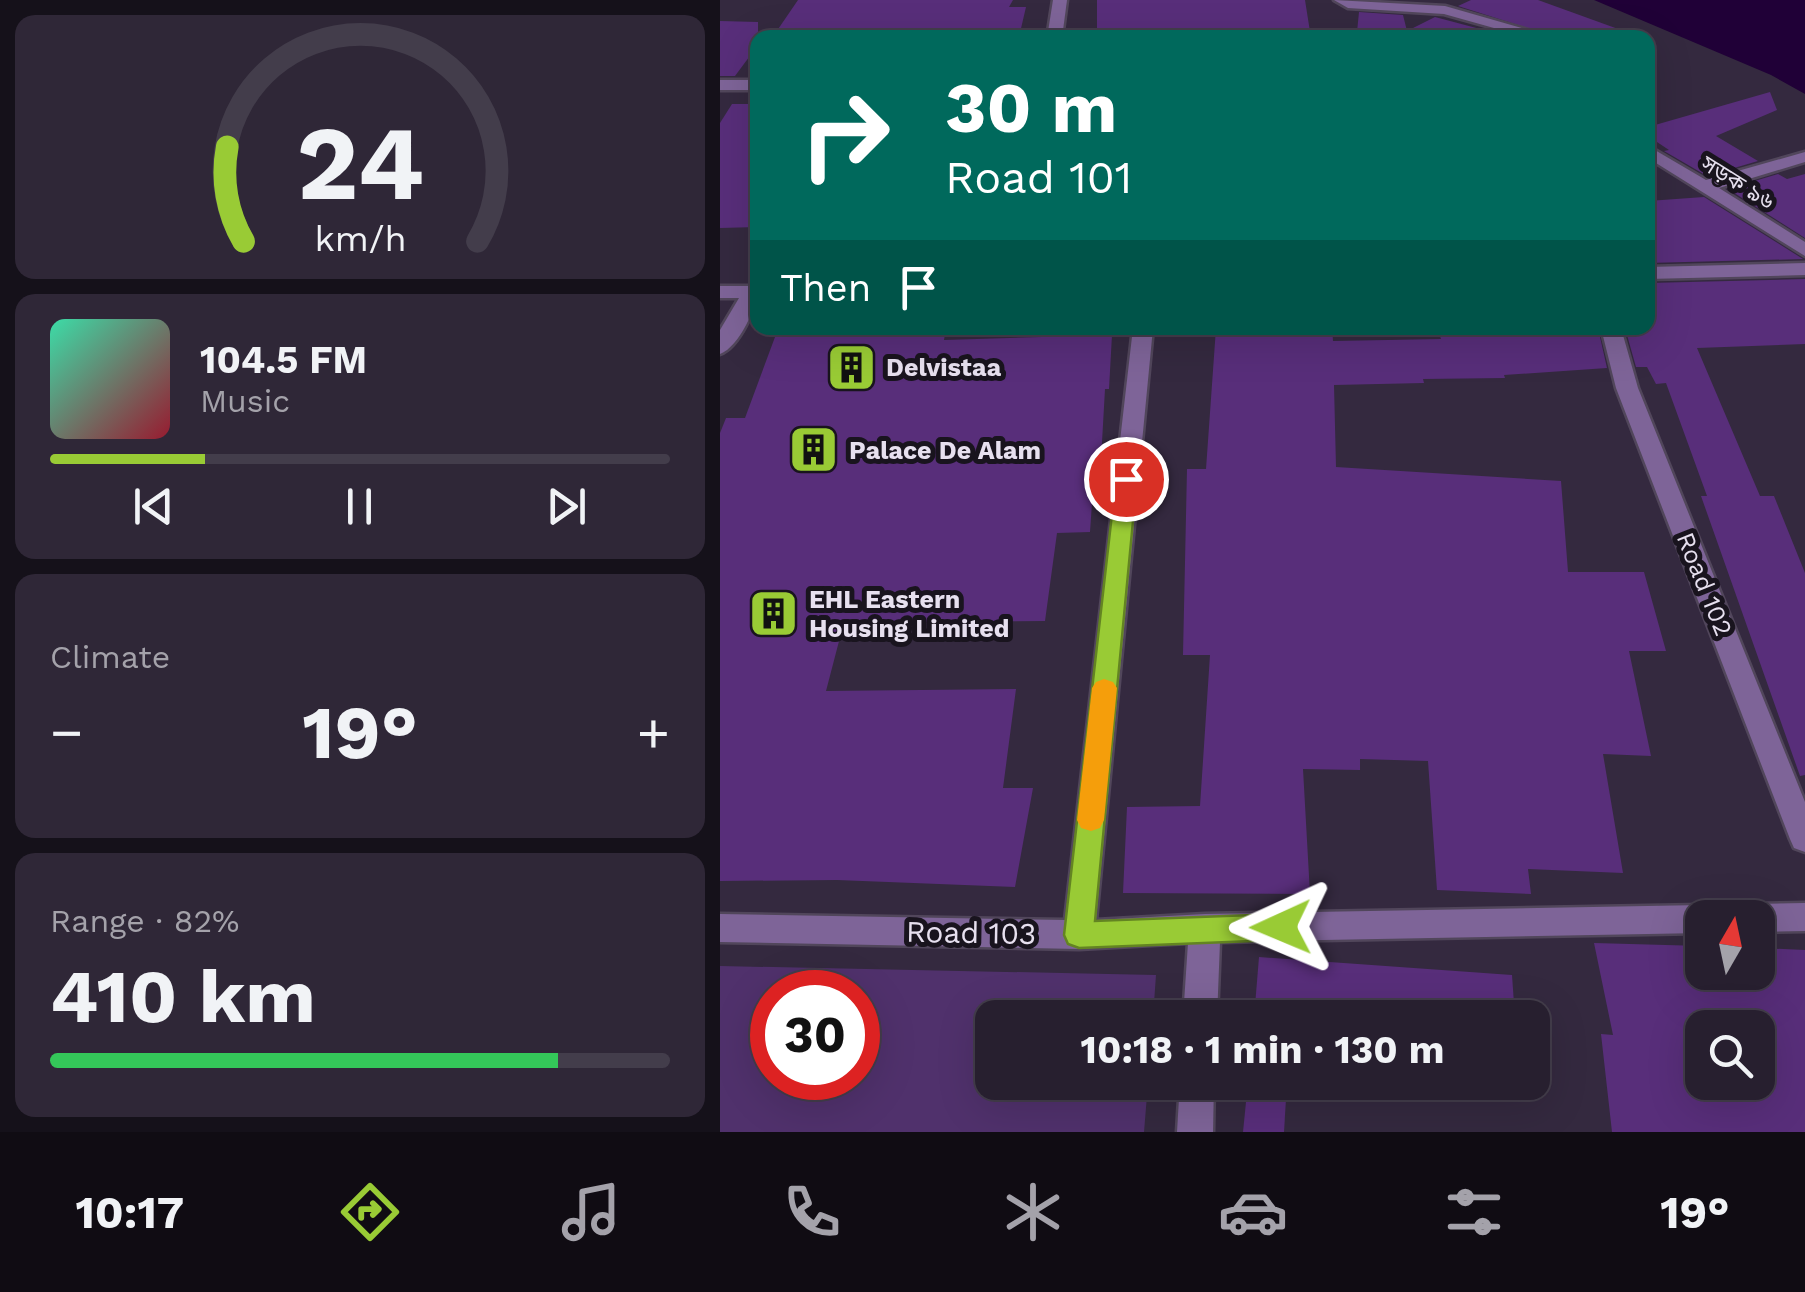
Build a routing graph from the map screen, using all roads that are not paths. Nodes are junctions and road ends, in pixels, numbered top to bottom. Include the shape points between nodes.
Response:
1 (1060, 0) edge
2 (1341, 0) edge
3 (1055, 30) edge
4 (1520, 30) edge
5 (750, 84) edge
6 (720, 85) edge
7 (1655, 156) edge
8 (1805, 157) edge
9 (1702, 187) junction
10 (1805, 250) edge
11 (1805, 269) edge
12 (1655, 272) edge
13 (720, 292) edge
14 (750, 292) edge
15 (750, 300) edge
16 (1141, 335) edge
17 (1613, 335) edge
18 (720, 348) edge
19 (1805, 839) edge
20 (1805, 917) edge
21 (1775, 918) edge
22 (1685, 919) edge
23 (720, 928) edge
24 (1205, 928) junction
25 (1079, 935) junction
26 (1201, 1000) edge
27 (1196, 1100) edge
28 (1195, 1132) edge

1 - 3 street
2 - 4 street via 1445,10
5 - 6 street
7 - 9 street, সড়ক ৯৬
8 - 9 street
9 - 10 street, সড়ক ৯৬
11 - 12 street
13 - 14 street
15 - 18 street
16 - 25 street
17 - 19 street, Road 102 via 1627,388
20 - 21 street
22 - 24 street, Road 103
23 - 25 street, Road 103
24 - 25 street, Road 103
24 - 26 street
27 - 28 street

